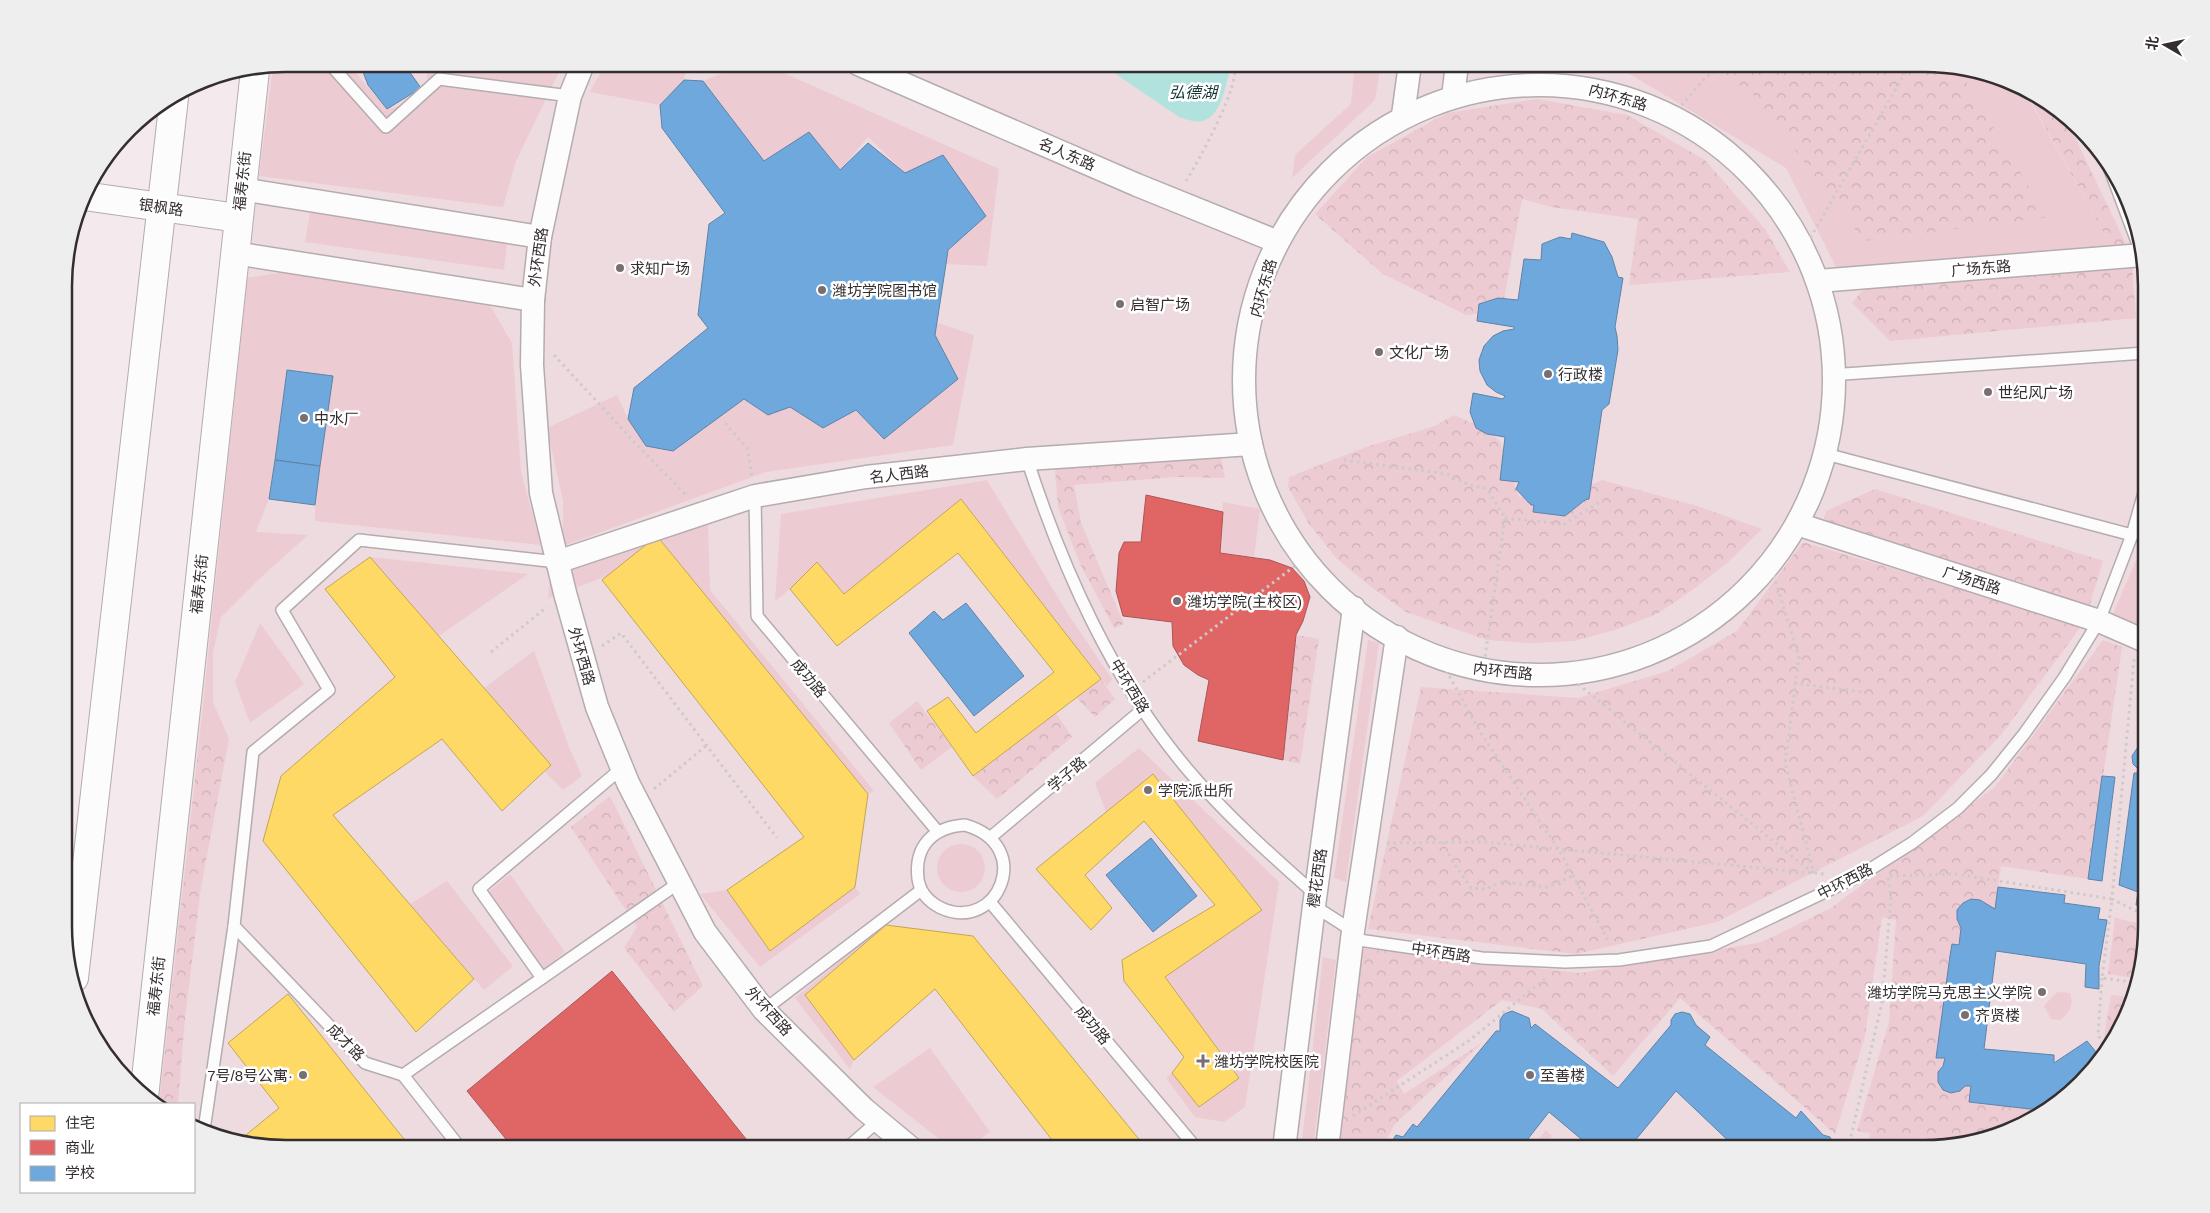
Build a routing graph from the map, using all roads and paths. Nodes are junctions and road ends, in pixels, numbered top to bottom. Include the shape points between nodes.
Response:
1 (337, 72) edge
2 (580, 72) edge
3 (877, 72) edge
4 (1235, 72) edge
5 (1409, 72) edge
6 (1456, 72) edge
7 (1705, 72) edge
8 (1716, 72) edge
9 (1905, 72) edge
10 (254, 75) edge
11 (1707, 76) junction
12 (570, 96) junction
13 (1453, 97) junction
14 (173, 104) edge
15 (1403, 115) junction
16 (1673, 115) junction
17 (241, 189) junction
18 (92, 197) edge
19 (1175, 199) junction
20 (162, 206) junction
21 (238, 218) junction
22 (540, 237) junction
23 (1278, 242) junction
24 (1804, 249) junction
25 (234, 253) junction
26 (2136, 262) edge
27 (1818, 281) junction
28 (533, 300) junction
29 (1250, 332) joint
30 (532, 333) junction
31 (2138, 353) edge
32 (1830, 375) junction
33 (725, 422) dead end
34 (1824, 443) junction
35 (1251, 444) junction
36 (1027, 459) junction
37 (1344, 460) dead end
38 (756, 496) junction
39 (1605, 499) dead end
40 (710, 512) junction
41 (2138, 514) edge
42 (1505, 518) junction
43 (1797, 524) junction
44 (2132, 535) junction
45 (1304, 559) junction
46 (557, 562) junction
47 (1770, 563) junction
48 (565, 592) junction
49 (1354, 608) junction
50 (2099, 622) junction
51 (1397, 637) junction
52 (2138, 645) edge
53 (491, 652) dead end
54 (2138, 653) edge
55 (583, 659) junction
56 (1440, 659) junction
57 (1483, 671) junction
58 (1568, 676) junction
59 (1794, 683) junction
60 (1131, 692) junction
61 (1862, 692) dead end
62 (1142, 710) junction
63 (707, 745) junction
64 (622, 768) junction
65 (638, 802) junction
66 (938, 832) junction
67 (991, 837) junction
68 (778, 838) dead end
69 (1443, 842) junction
70 (1366, 844) junction
71 (1559, 850) junction
72 (1814, 873) junction
73 (1861, 875) junction
74 (1573, 876) junction
75 (1888, 876) junction
76 (680, 882) junction
77 (920, 891) junction
78 (2112, 899) junction
79 (1314, 900) junction
80 (990, 902) junction
81 (2138, 912) edge
82 (234, 926) junction
83 (1352, 935) junction
84 (1618, 960) junction
85 (1565, 962) junction
86 (76, 963) edge
87 (542, 978) junction
88 (2102, 978) junction
89 (2130, 982) edge
90 (764, 1010) junction
91 (2103, 1044) edge
92 (403, 1075) junction
93 (145, 1087) edge
94 (878, 1120) junction
95 (205, 1124) edge
96 (454, 1140) edge
97 (856, 1140) edge
98 (901, 1140) edge
99 (1188, 1140) edge
100 (1285, 1140) edge
101 (1329, 1140) edge
102 (1850, 1140) edge

1 - 12 lane via 386,127 439,79
2 - 12 street, 外环西路
3 - 19 street, 名人东路
4 - 19 path via 1230,95 1201,156
5 - 15 street
6 - 13 street
7 - 11 path
8 - 11 path
9 - 24 path
10 - 17 main road, 福寿东街
11 - 16 path
12 - 22 street, 外环西路
13 - 15 street, 内环东路
13 - 16 street, 内环东路 via 1501,87 1576,86 1627,98
14 - 20 main road
15 - 23 street, 内环东路 via 1334,166 1306,196
16 - 24 street, 内环东路 via 1713,141 1749,171 1780,209
17 - 21 main road, 福寿东街
17 - 22 street
18 - 20 main road, 银枫路
19 - 23 street, 名人东路
20 - 21 main road, 银枫路
20 - 86 main road
21 - 25 main road, 福寿东街
22 - 28 street, 外环西路
23 - 29 street, 内环东路 via 1263,276
24 - 27 street, 内环东路
25 - 28 street
25 - 93 main road, 福寿东街
26 - 27 street, 广场东路
27 - 32 street, 内环东路 via 1827,310 1831,340
28 - 30 street, 外环西路
29 - 35 street, 内环西路 via 1246,422
30 - 40 path via 694,504
30 - 46 street, 外环西路 via 541,493
31 - 32 lane
32 - 34 street, 内环东路
33 - 38 path via 746,448
34 - 43 street, 内环西路 via 1812,490
34 - 44 lane
35 - 36 street, 名人西路
35 - 45 street, 内环西路 via 1262,486 1284,532
36 - 38 street, 名人西路 via 866,477
36 - 60 lane, 中环西路 via 1059,548
37 - 42 path via 1448,474 1467,484 1487,489
38 - 40 street, 名人西路
38 - 66 lane, 成功路 via 757,616
39 - 42 path via 1564,524
40 - 46 street, 名人西路
41 - 44 lane, 中环西路
42 - 57 path
43 - 47 street, 内环西路
43 - 50 street, 广场西路
44 - 50 lane, 中环西路
45 - 49 street, 内环西路 via 1316,576
45 - 60 path
46 - 48 street, 外环西路
46 - 82 lane via 359,540 282,610 330,690 253,752
47 - 58 street, 内环西路 via 1738,598 1698,628 1659,651
47 - 59 path via 1798,657
48 - 53 path
48 - 55 street, 外环西路
49 - 51 street, 内环西路
49 - 79 street, 樱花西路
50 - 52 street, 广场西路
50 - 73 lane, 中环西路 via 2064,678 1990,775 1937,825
51 - 56 street, 内环西路
51 - 70 street
54 - 78 path
55 - 63 path via 621,633
55 - 64 street, 外环西路 via 597,706
56 - 57 street, 内环西路
56 - 71 path via 1482,735
57 - 58 street, 内环西路
58 - 72 path
59 - 61 path
59 - 72 path via 1785,763
60 - 62 lane, 中环西路
62 - 67 lane, 学子路
62 - 79 lane, 中环西路 via 1195,778
63 - 65 path
63 - 68 path
64 - 65 street, 外环西路
64 - 87 lane via 479,890
65 - 76 street, 外环西路
66 - 67 lane via 951,826 966,825
66 - 77 lane via 926,841 920,854 917,868
67 - 80 lane via 1000,849 1004,877
69 - 70 path
69 - 71 path via 1483,842
69 - 74 path via 1471,888 1486,889 1500,882 1547,887
70 - 83 street
71 - 72 path
71 - 74 path
72 - 73 path
73 - 75 path
73 - 84 lane, 中环西路 via 1711,946
74 - 84 path
75 - 78 path via 1956,874
75 - 102 path via 1891,898 1882,1002
76 - 87 lane
76 - 90 street, 外环西路 via 705,932
77 - 80 lane via 949,911 977,910
77 - 90 lane
78 - 81 path
78 - 88 path
79 - 83 lane, 中环西路
79 - 100 street, 樱花西路
80 - 99 lane, 成功路
82 - 92 lane, 成才路 via 366,1062
82 - 95 lane
83 - 85 lane, 中环西路 via 1482,958
83 - 101 street
84 - 85 lane, 中环西路
85 - 101 path via 1470,1040
87 - 92 lane
88 - 89 path
88 - 91 path via 2098,1035
90 - 94 street, 外环西路
92 - 96 lane
94 - 97 lane
94 - 98 street, 外环西路

